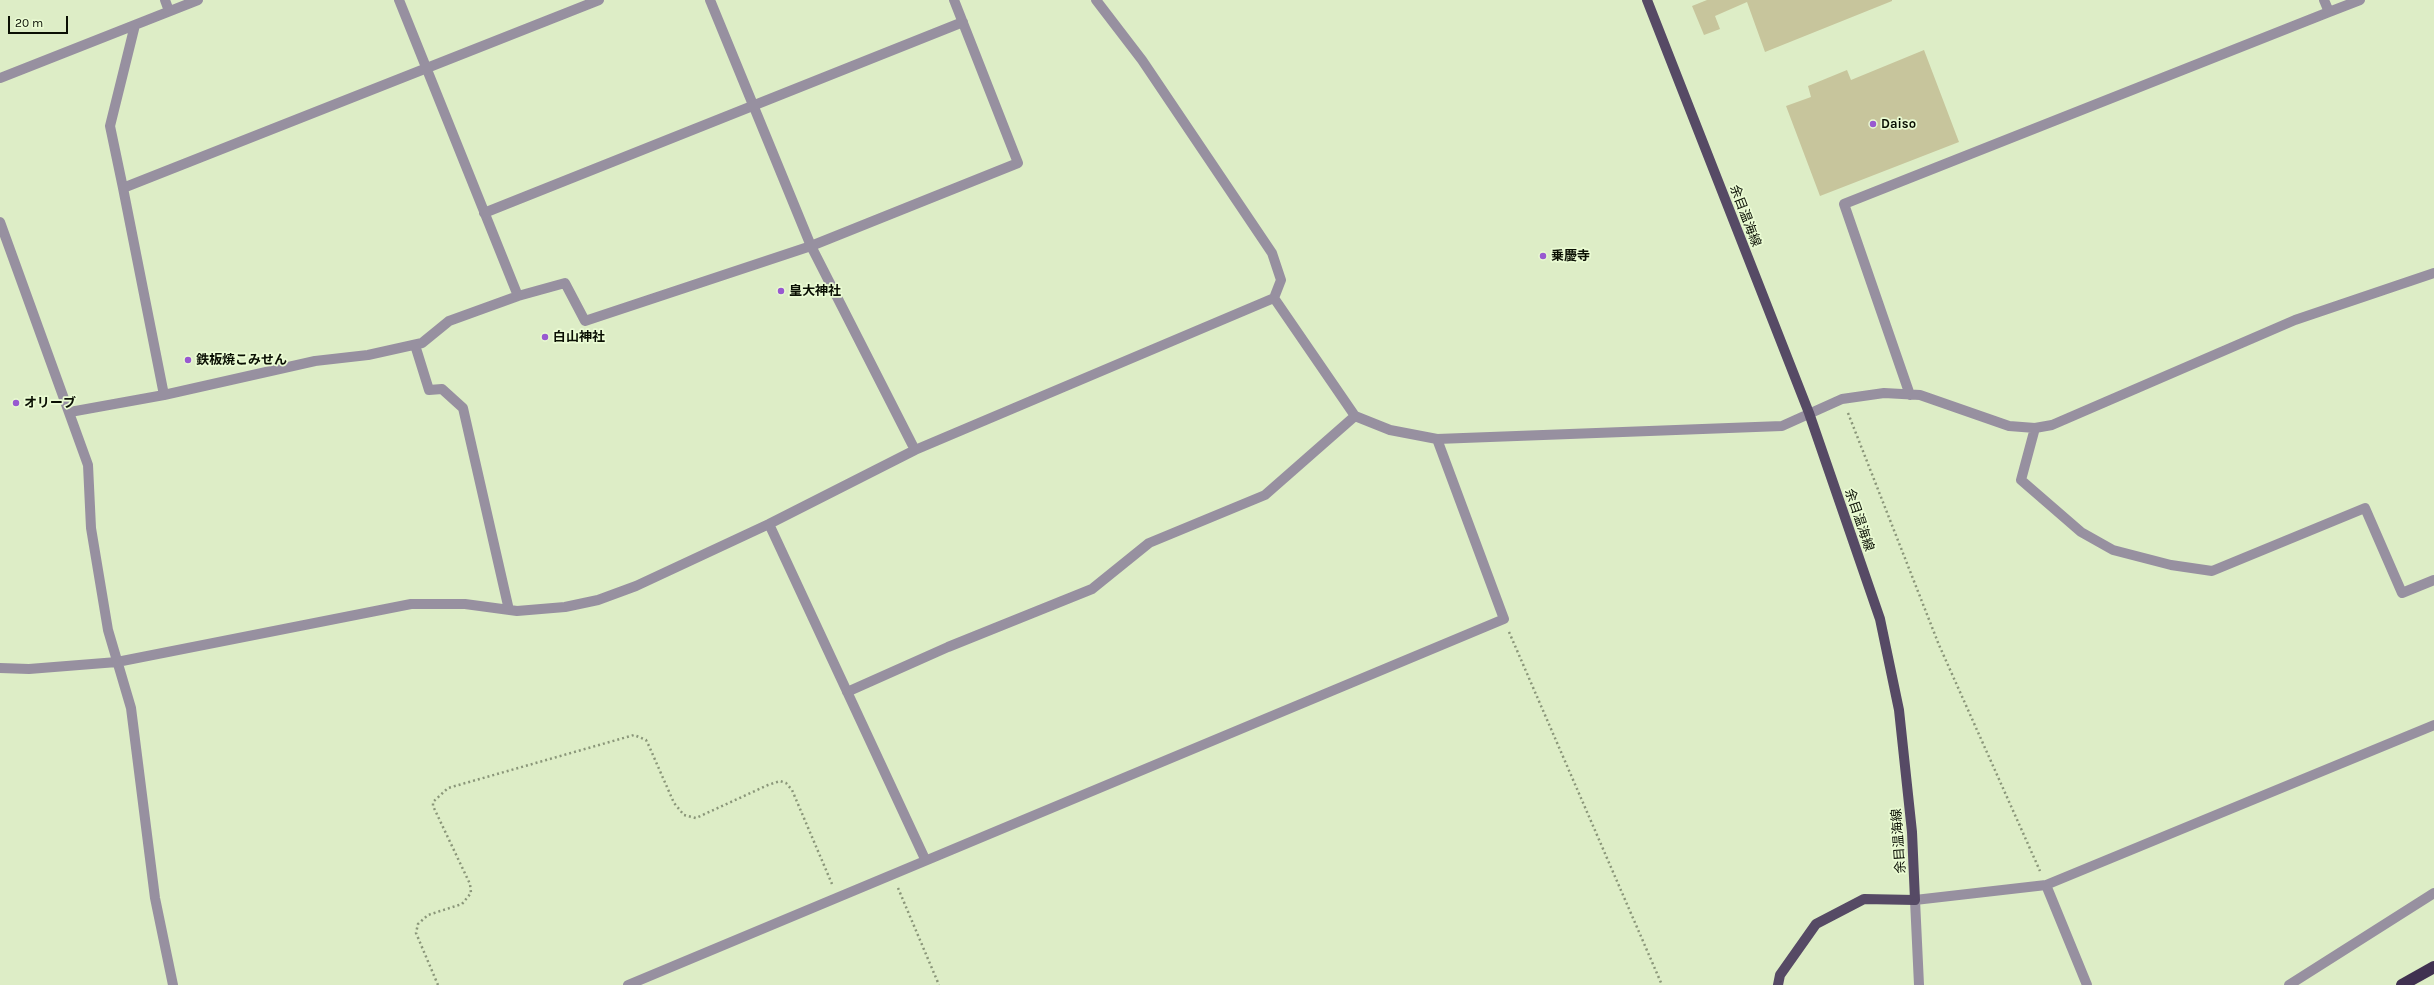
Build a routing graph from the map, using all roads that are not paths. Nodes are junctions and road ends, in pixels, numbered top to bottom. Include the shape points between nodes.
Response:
1 (165, 0) edge
2 (198, 0) edge
3 (399, 0) edge
4 (599, 0) edge
5 (710, 0) edge
6 (954, 0) edge
7 (1096, 0) edge
8 (1647, 0) edge
9 (2324, 0) edge
10 (2360, 0) edge
11 (169, 11) junction
12 (2329, 12) junction
13 (963, 22) junction
14 (135, 25) junction
15 (426, 70) junction
16 (0, 78) edge
17 (754, 105) junction
18 (123, 188) junction
19 (484, 213) junction
20 (0, 222) edge
21 (811, 246) junction
22 (2434, 273) edge
23 (518, 296) junction
24 (1274, 298) junction
25 (415, 345) junction
26 (1910, 394) junction
27 (164, 395) junction
28 (70, 412) junction
29 (1809, 413) junction
30 (1355, 416) junction
31 (2035, 428) junction
32 (1437, 439) junction
33 (915, 450) junction
34 (768, 524) junction
35 (2434, 580) edge
36 (509, 610) junction
37 (116, 662) junction
38 (0, 668) edge
39 (847, 692) junction
40 (2434, 725) edge
41 (925, 859) junction
42 (2046, 885) junction
43 (2434, 892) edge
44 (1915, 900) junction
45 (2434, 967) edge
46 (173, 985) edge
47 (628, 985) edge
48 (1778, 985) edge
49 (1919, 985) edge
50 (2087, 985) edge
51 (2289, 985) edge
52 (2402, 985) edge

1 - 11 street
2 - 11 street
3 - 15 street
4 - 15 street
5 - 17 street
6 - 13 street
7 - 24 street via 1142,60 1272,253 1281,280
8 - 29 main road, 余目温海線
9 - 12 street
10 - 12 street
11 - 14 street
12 - 26 street via 1844,204
13 - 17 street
13 - 21 street via 1018,163
14 - 16 street
14 - 18 street via 110,126
15 - 18 street
15 - 19 street
17 - 19 street
17 - 21 street
18 - 27 street
19 - 23 street
20 - 28 street
21 - 23 street via 585,322 565,283
21 - 33 street
22 - 31 street via 2295,320 2052,425
23 - 25 street via 449,321 422,343
24 - 30 street
24 - 33 street
25 - 27 street via 368,355 315,361
25 - 36 street via 429,390 442,389 463,408
26 - 29 street via 1884,393 1842,399
26 - 31 street via 1945,403 2009,426
27 - 28 street
28 - 37 street via 88,465 91,528
29 - 32 street via 1782,426
29 - 44 main road, 余目温海線 via 1880,619 1899,710 1912,832
30 - 32 street via 1390,430
30 - 39 street via 1266,495 1149,543 1092,589 948,647
31 - 35 street via 2021,480 2080,532 2113,550 2171,565 2212,571 2365,508 2402,592
32 - 41 street via 1504,619
33 - 34 street
34 - 36 street via 612,596 565,607
34 - 39 street
36 - 37 street via 465,604 411,604
37 - 38 street via 29,670
37 - 46 street via 131,708 155,898
39 - 41 street
40 - 42 street
41 - 47 street
42 - 44 street
42 - 50 street
43 - 51 street
44 - 48 main road via 1864,899 1816,924 1780,975
44 - 49 street
45 - 52 highway

